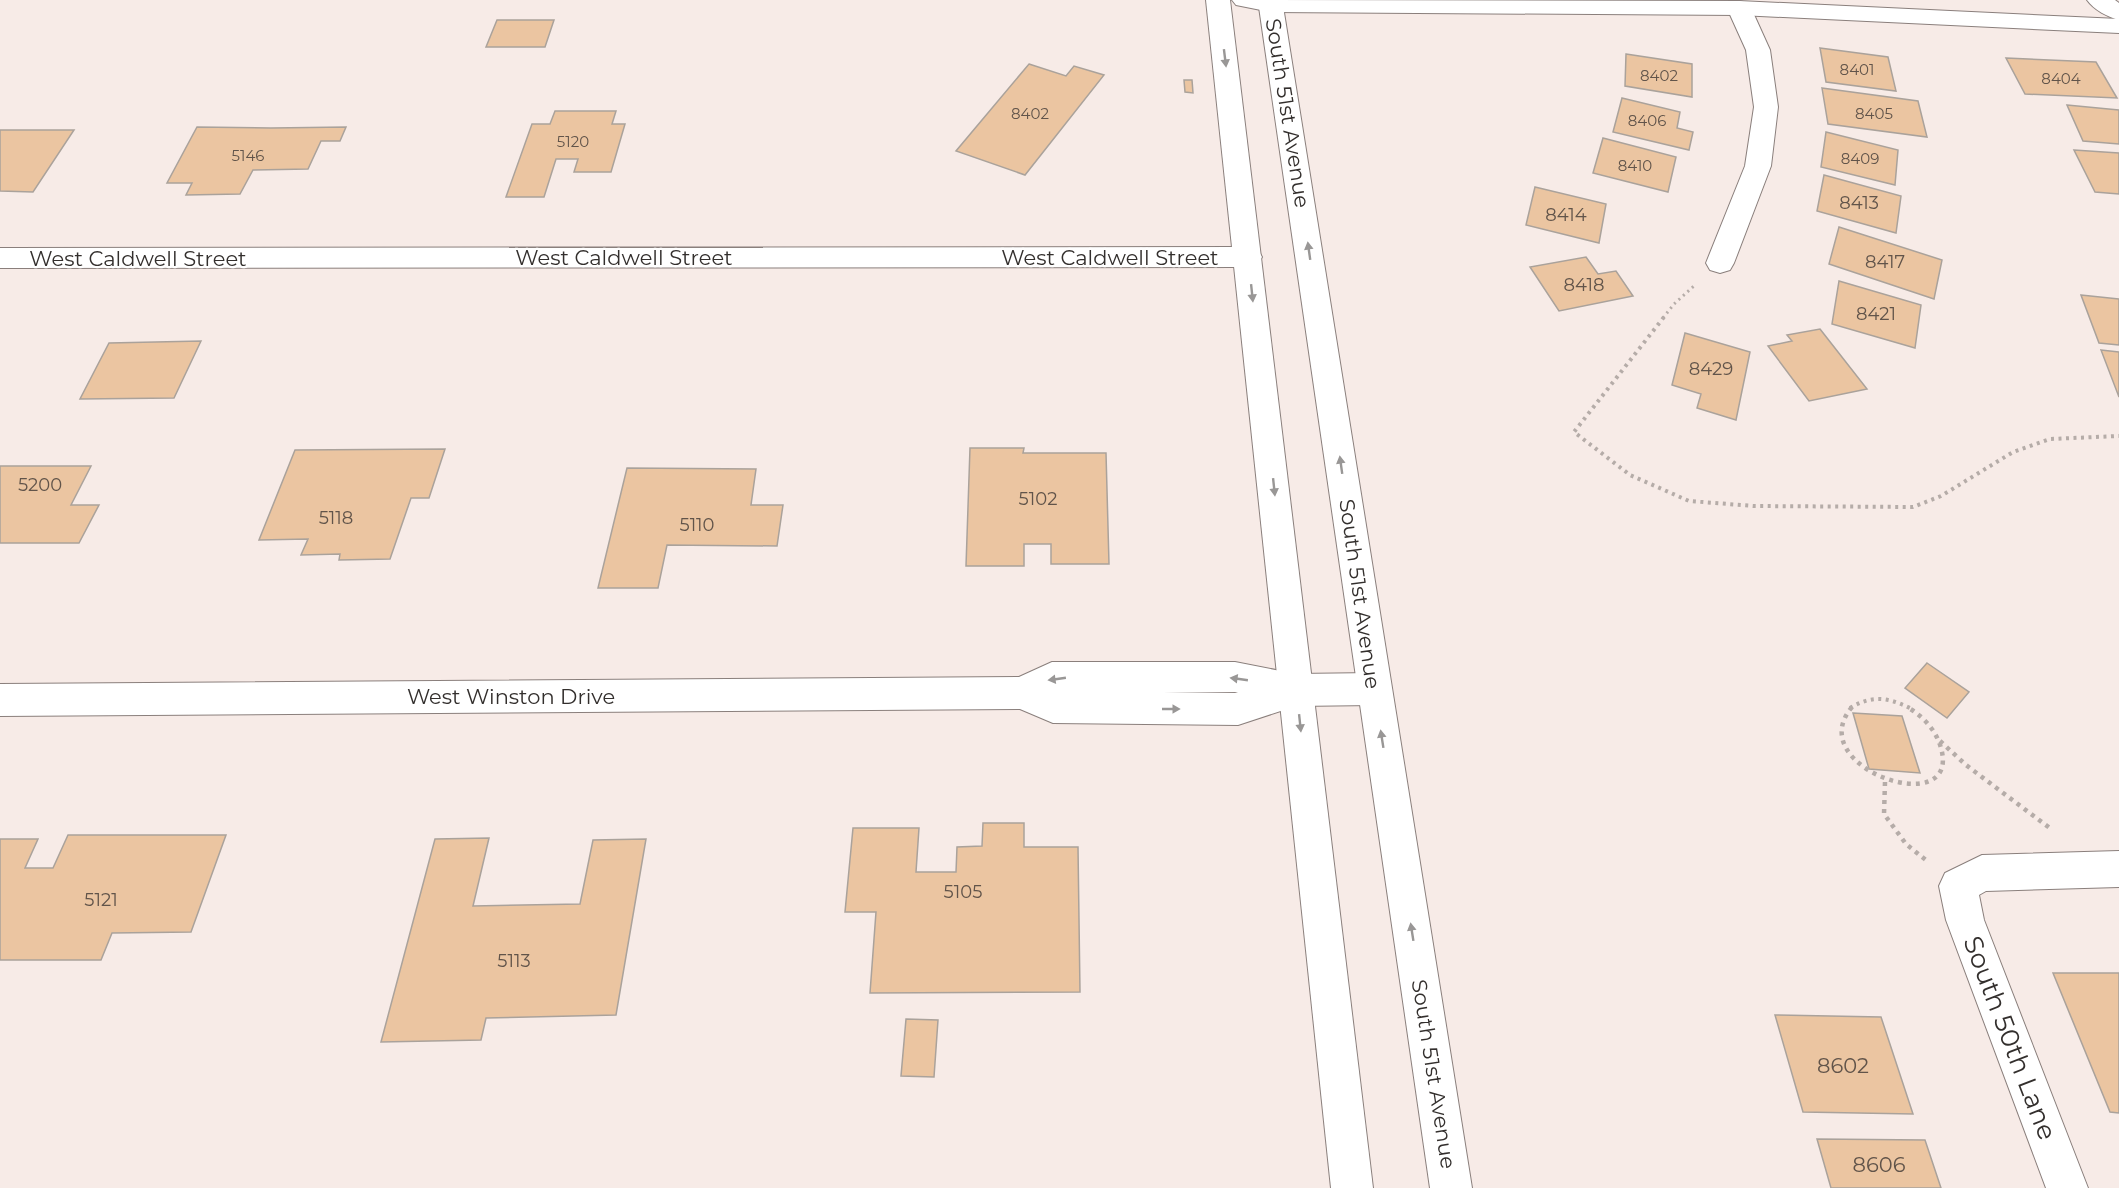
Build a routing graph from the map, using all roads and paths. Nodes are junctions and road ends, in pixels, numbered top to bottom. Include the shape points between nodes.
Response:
1 (1218, 0) edge
2 (1244, 0) edge
3 (2099, 0) edge
4 (1271, 3) edge
5 (1739, 8) junction
6 (2119, 13) edge
7 (2119, 26) edge
8 (1248, 256) junction
9 (0, 258) edge
10 (1719, 263) joint
11 (2119, 436) edge
12 (1374, 689) junction
13 (1296, 690) junction
14 (0, 700) edge
15 (1938, 738) junction
16 (1885, 782) junction
17 (2106, 869) edge
18 (1958, 886) junction
19 (1352, 1188) edge
20 (1451, 1188) edge
21 (2067, 1188) edge

1 -> 8 street
2 - 4 street
3 - 6 street
4 - 5 street
12 -> 4 street, South 51st Avenue
5 - 7 street
5 - 10 street via 1758,50 1766,107 1758,166
8 - 9 street, West Caldwell Street
8 -> 13 street
10 - 11 path via 1674,304 1574,432 1630,475 1689,501 1754,506 1913,507 2013,452 2049,439
12 - 13 street, West Winston Drive
20 -> 12 street, South 51st Avenue
13 - 14 street, West Winston Drive via 1238,709 1124,693 1053,707 1023,693
13 -> 19 street
15 - 16 path via 1943,756 1941,770 1932,780 1918,786
15 - 16 path via 1924,718 1899,703 1881,698 1857,702 1844,713 1840,726 1843,741 1864,769
15 - 17 path via 1954,756
16 - 18 path via 1884,814 1906,844
17 - 18 street via 1982,873
18 - 21 street, South 50th Lane via 1965,920

